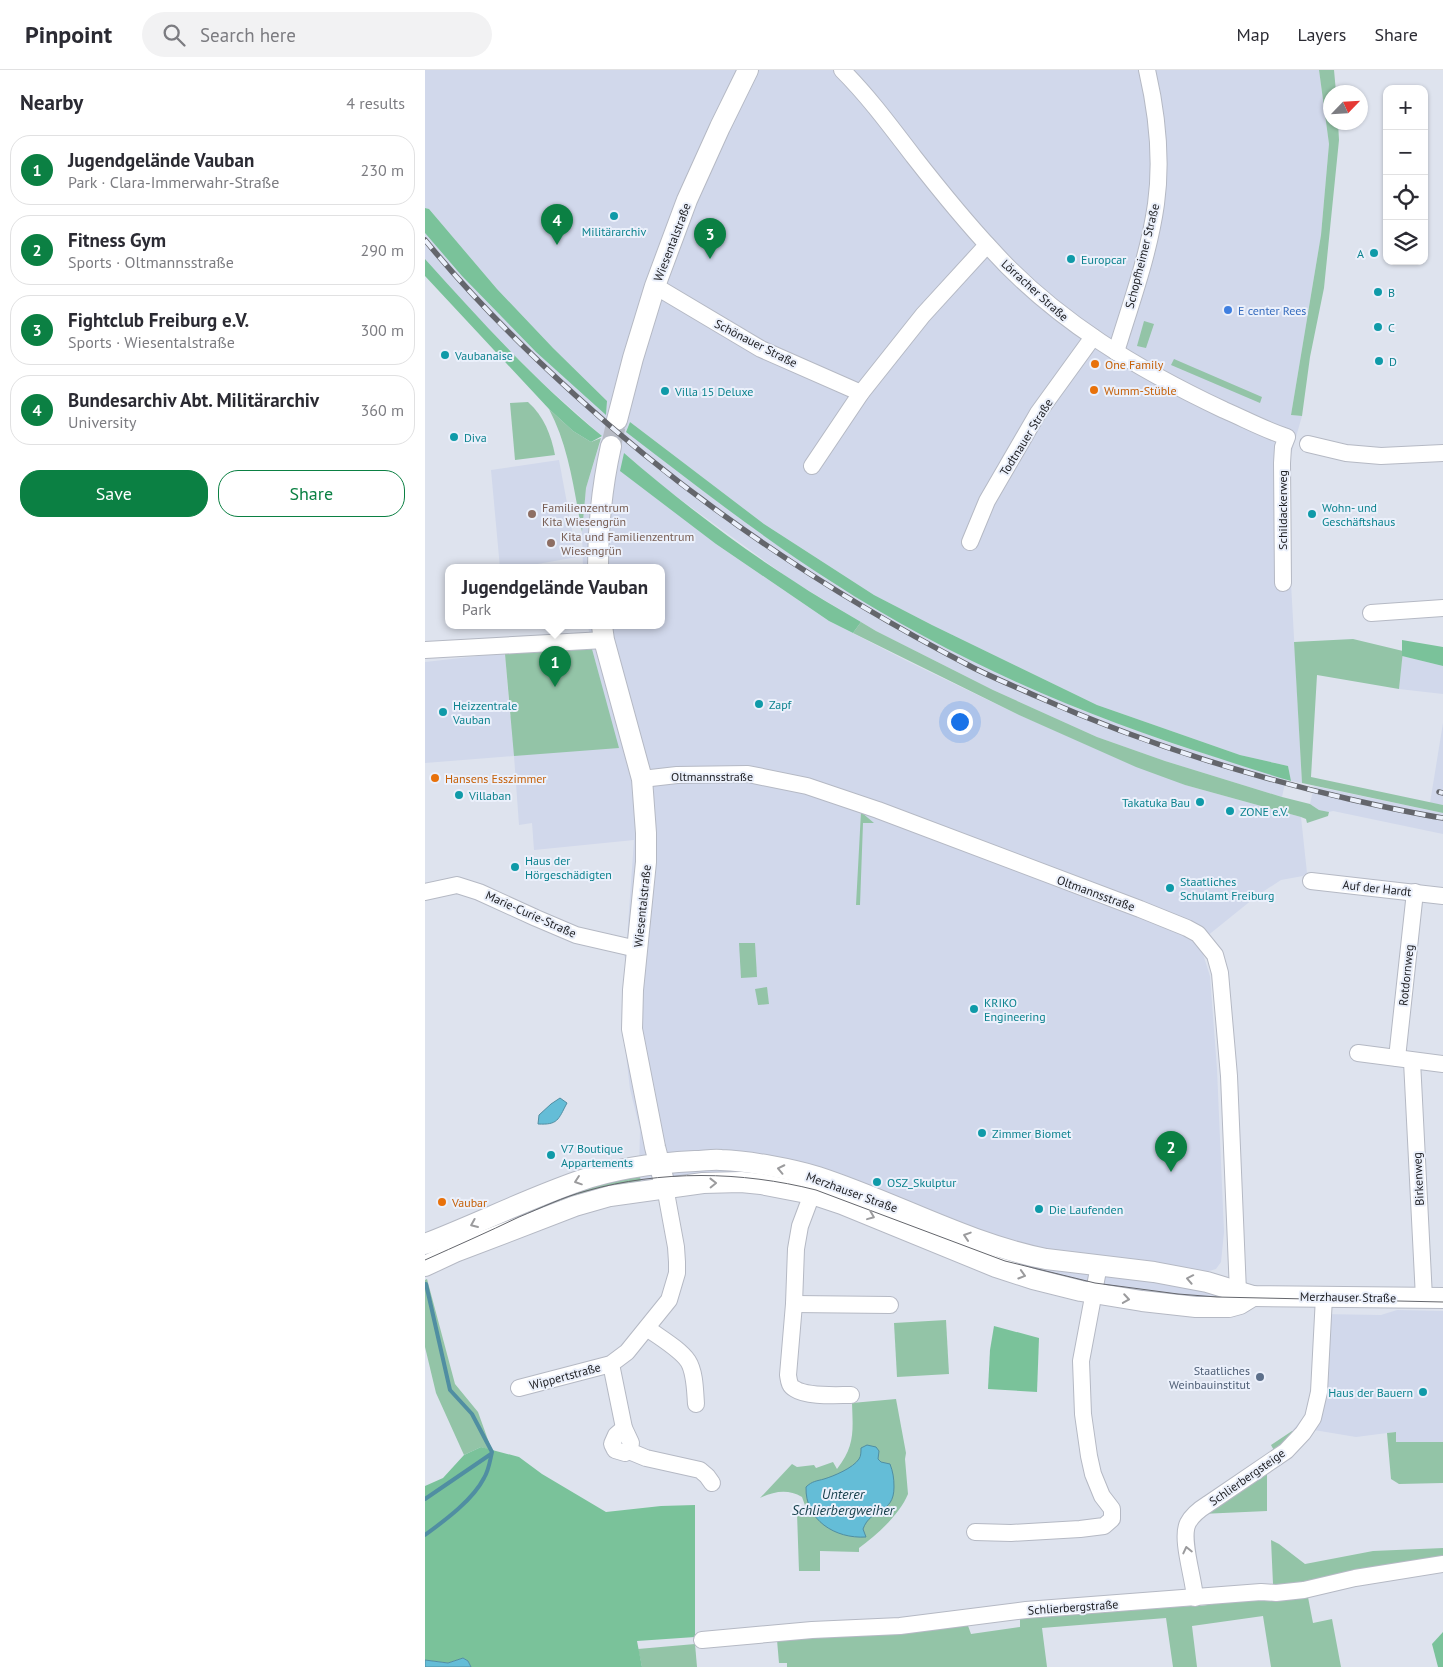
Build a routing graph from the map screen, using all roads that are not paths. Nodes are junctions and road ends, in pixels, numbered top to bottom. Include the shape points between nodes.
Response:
1 (842, 70) edge
2 (1147, 70) edge
3 (748, 71) edge
4 (987, 245) junction
5 (655, 286) junction
6 (1093, 337) junction
7 (1116, 352) junction
8 (861, 393) junction
9 (617, 420) tunnel mouth
10 (1287, 437) joint
11 (1308, 444) dead end
12 (611, 446) tunnel mouth
13 (1443, 453) edge
14 (812, 466) dead end
15 (970, 542) dead end
16 (598, 564) edge
17 (1283, 583) dead end
18 (1443, 608) edge
19 (1371, 613) dead end
20 (603, 633) edge
21 (425, 650) edge
22 (642, 779) junction
23 (1311, 881) dead end
24 (425, 892) edge
25 (1415, 892) junction
26 (1443, 896) edge
27 (637, 949) junction
28 (1358, 1053) dead end
29 (1404, 1059) junction
30 (1443, 1064) edge
31 (662, 1174) junction
32 (811, 1194) junction
33 (425, 1244) edge
34 (1099, 1265) junction
35 (425, 1266) edge
36 (1094, 1293) junction
37 (1246, 1296) junction
38 (1325, 1297) junction
39 (1433, 1298) edge
40 (794, 1304) junction
41 (890, 1304) dead end
42 (647, 1328) junction
43 (611, 1364) junction
44 (519, 1388) dead end
45 (851, 1395) dead end
46 (696, 1404) dead end
47 (712, 1483) dead end
48 (975, 1532) dead end
49 (1443, 1564) edge
50 (1195, 1598) junction
51 (702, 1640) dead end

1 - 4 street, Lörracher Straße
2 - 7 street, Schopfheimer Straße via 1156,118 1156,202 1136,290
3 - 5 main road, Wiesentalstraße via 687,200
4 - 6 street, Lörracher Straße via 1051,305
4 - 8 street via 923,316
5 - 8 street, Schönauer Straße via 761,348
5 - 9 main road, Wiesentalstraße
6 - 7 street, Lörracher Straße
6 - 15 street, Todtnauer Straße via 1038,413 987,501
7 - 10 street, Lörracher Straße via 1210,403
8 - 14 street
10 - 17 street, Schildackerweg via 1282,463
11 - 13 street via 1346,453 1381,456
12 - 16 main road via 600,509
18 - 19 street
20 - 21 street
20 - 22 main road, Wiesentalstraße
22 - 27 main road, Wiesentalstraße via 646,862
22 - 37 street, Oltmannsstraße via 677,774 748,774 807,786 1140,909 1198,934 1215,955 1220,973
23 - 25 street, Auf der Hardt
24 - 27 street, Marie-Curie-Straße via 457,885 576,935
25 - 26 street, Auf der Hardt
25 - 29 street, Rotdornweg
27 - 31 main road, Wiesentalstraße via 633,1028
28 - 29 street
29 - 30 street
29 - 39 street, Birkenweg
31 -> 32 main road, Merzhauser Straße via 703,1183 761,1184
31 -> 33 main road, Merzhauser Straße via 625,1170 581,1180
34 -> 31 main road, Merzhauser Straße via 1028,1256 952,1231 816,1176 721,1160
31 - 35 main road, Merzhauser Straße via 643,1191 575,1206
31 - 42 street, Wippertstraße via 676,1247 677,1273 669,1300
32 -> 36 main road, Merzhauser Straße via 996,1267
32 - 40 street, Merzhauser Straße via 796,1249
34 - 36 street
37 -> 34 main road, Merzhauser Straße via 1199,1280
36 -> 37 main road, Merzhauser Straße via 1209,1307 1229,1307
36 - 48 street via 1081,1361 1089,1456 1103,1496 1096,1521 1090,1528
37 - 38 main road, Merzhauser Straße
38 - 39 main road, Merzhauser Straße
50 -> 38 street, Schlierbergsteige via 1185,1543 1188,1522 1201,1508 1285,1451 1313,1418 1318,1399
40 - 41 street
40 - 45 street, Merzhauser Straße via 787,1375 789,1384 795,1390 813,1394
42 - 43 street, Wippertstraße via 627,1352
42 - 46 street via 688,1361 694,1379
43 - 44 street, Wippertstraße
43 - 47 street, Wippertstraße via 624,1428 631,1443 629,1451 700,1470
49 - 50 street, Schlierbergstraße via 1285,1592
50 - 51 street, Schlierbergstraße via 1026,1610 900,1626

